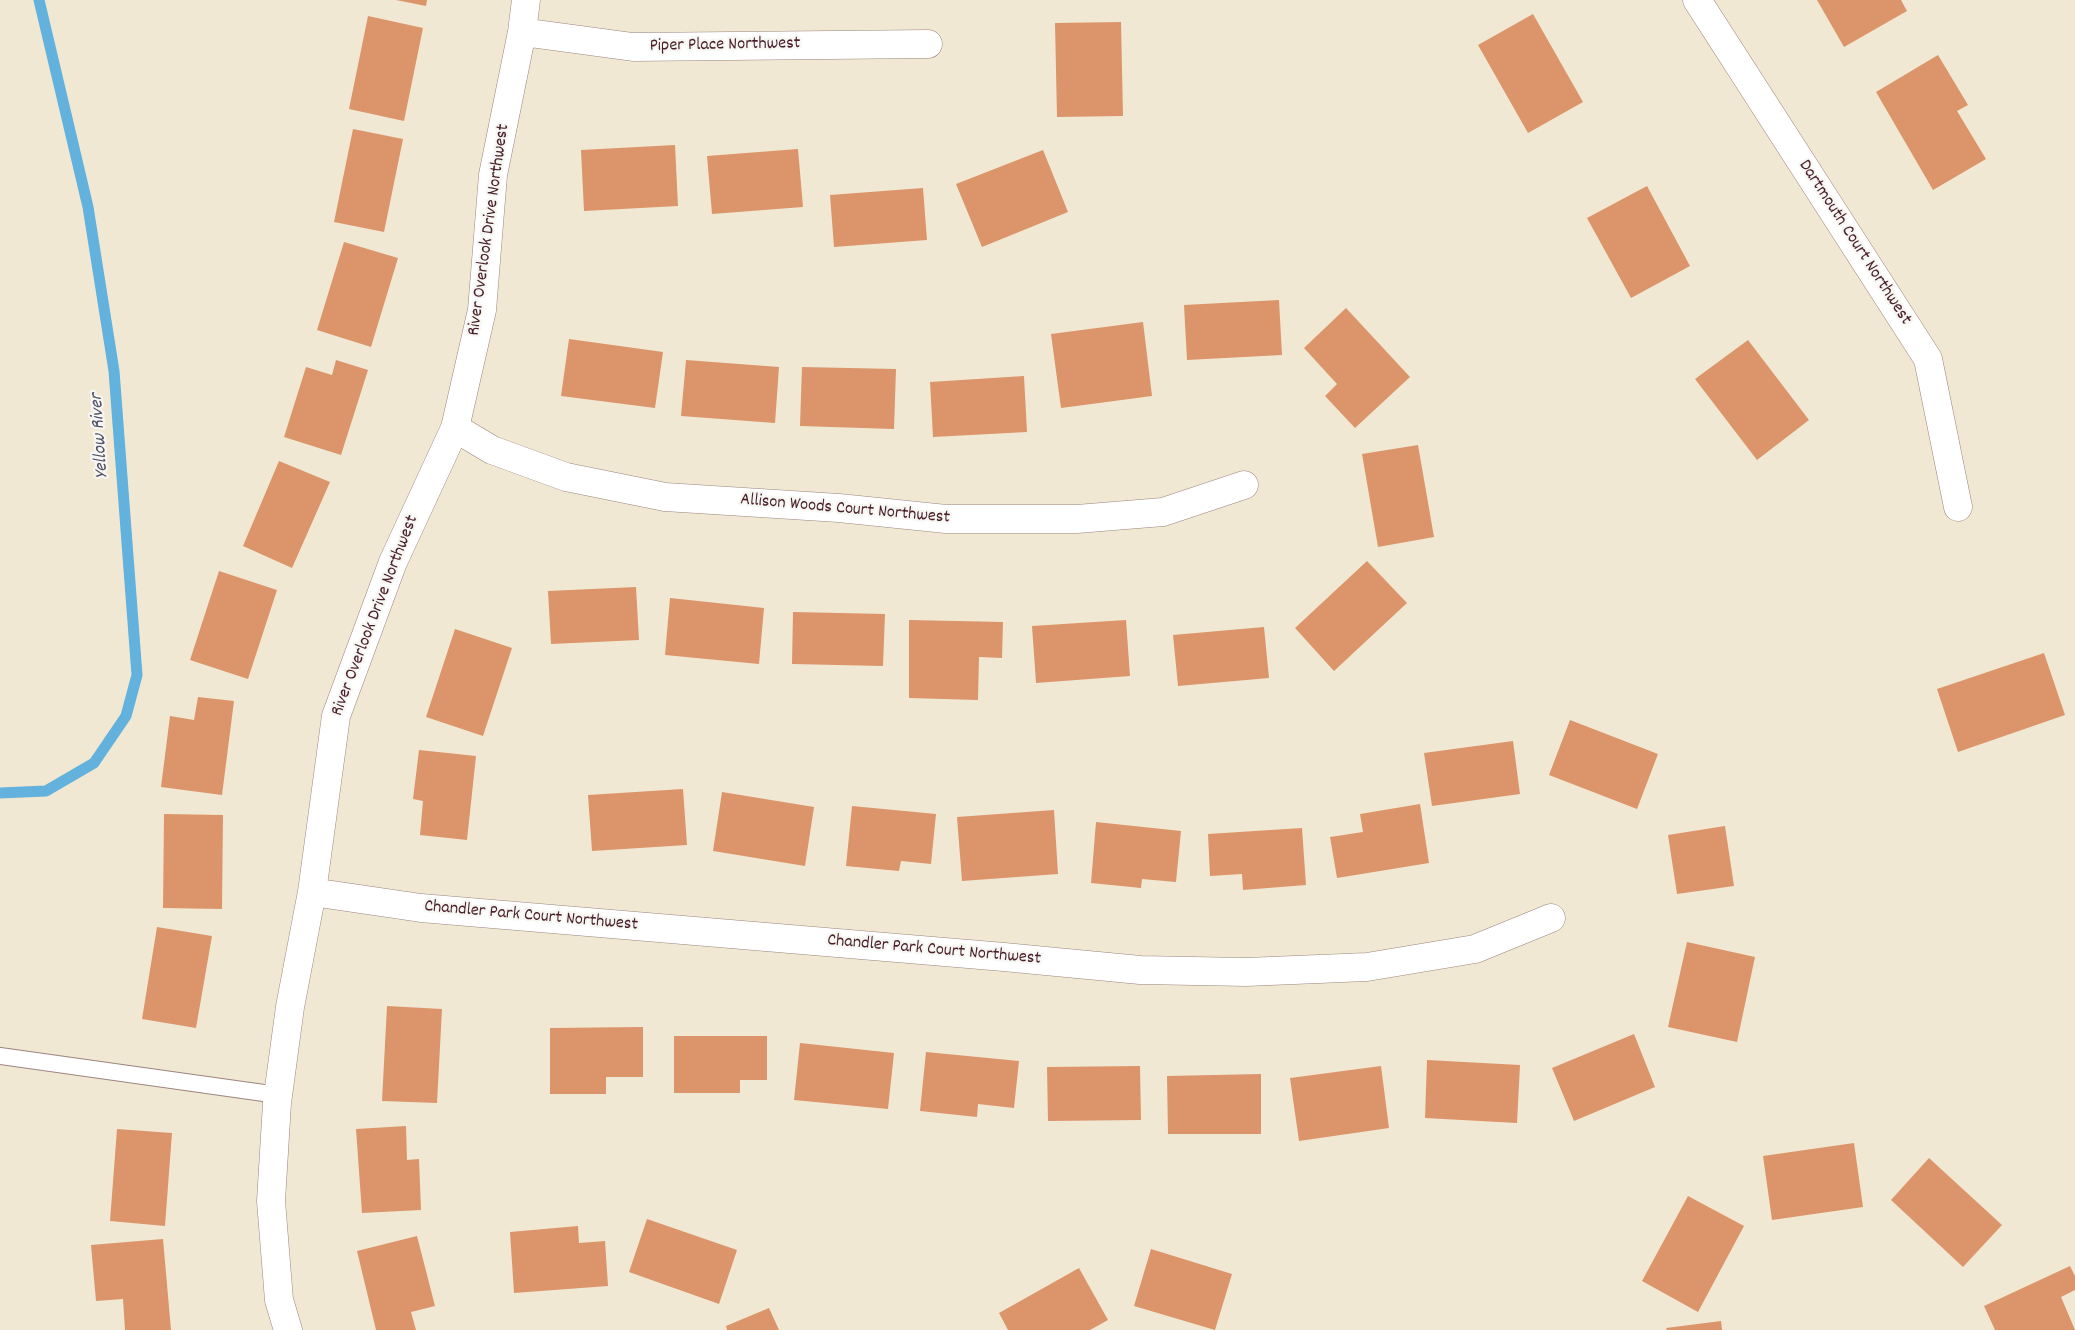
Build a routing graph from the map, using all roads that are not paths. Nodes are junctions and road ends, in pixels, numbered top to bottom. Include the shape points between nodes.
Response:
1 (526, 0) edge
2 (1697, 0) edge
3 (522, 32) junction
4 (928, 44) dead end
5 (454, 428) junction
6 (1244, 485) dead end
7 (1958, 507) dead end
8 (312, 892) junction
9 (1551, 918) dead end
10 (0, 1056) edge
11 (278, 1095) junction
12 (288, 1330) edge

1 - 3 street, River Overlook Drive Northwest
2 - 7 street, Dartmouth Court Northwest via 1928,358
3 - 4 street, Piper Place Northwest via 633,47
3 - 5 street, River Overlook Drive Northwest via 493,175 482,310
5 - 6 street, Allison Woods Court Northwest via 492,450 566,477 665,497 839,508 946,519 1077,519 1163,512
5 - 8 street, River Overlook Drive Northwest via 393,562 336,716
8 - 9 street, Chandler Park Court Northwest via 421,908 1140,970 1246,972 1367,967 1474,949
8 - 11 street, River Overlook Drive Northwest via 290,1007
10 - 11 lane
11 - 12 street, River Overlook Drive Northwest via 272,1201 279,1300

